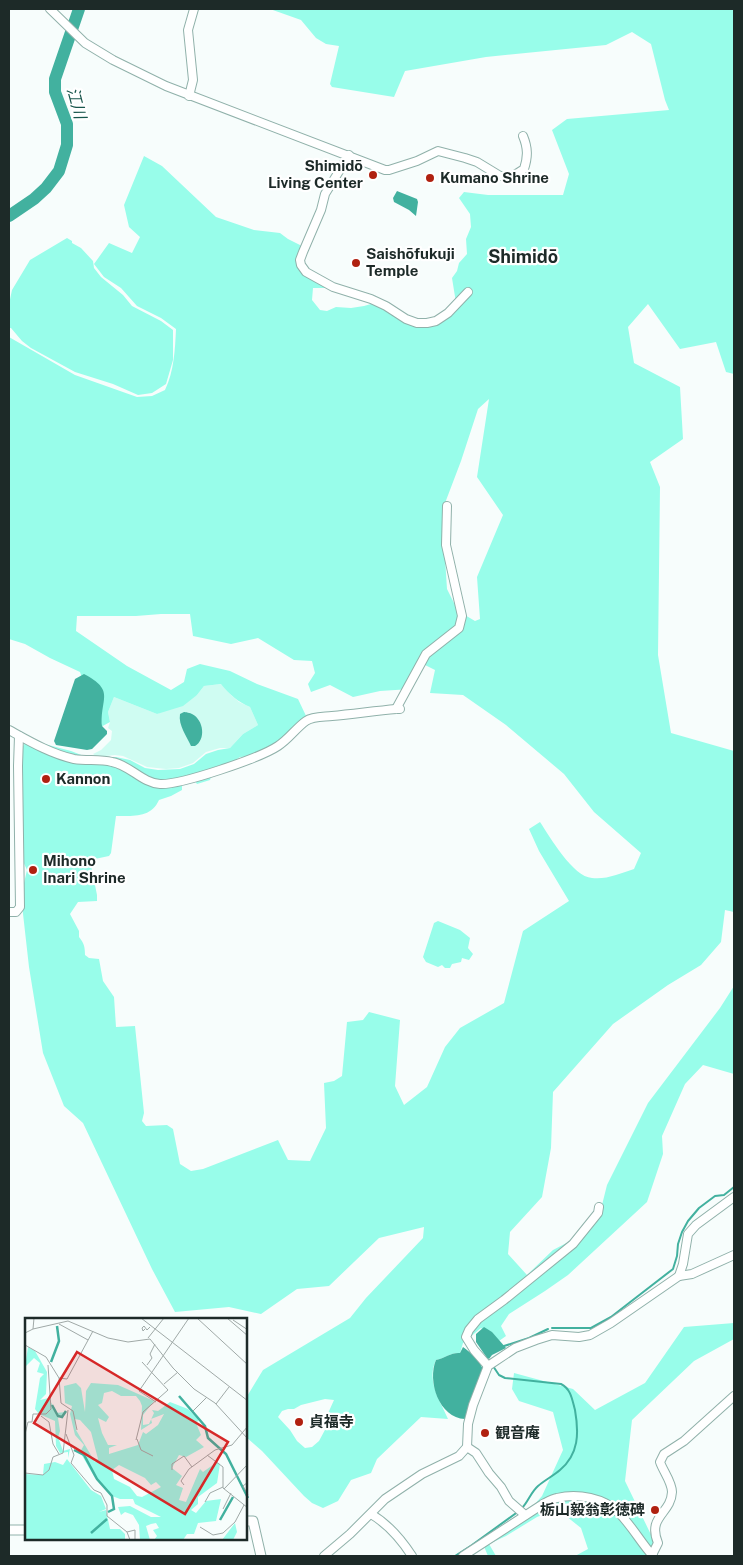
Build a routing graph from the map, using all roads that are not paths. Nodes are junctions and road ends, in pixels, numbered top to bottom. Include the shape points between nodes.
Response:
1 (50, 9) edge
2 (194, 9) edge
3 (190, 96) junction
4 (523, 136) dead end
5 (349, 156) junction
6 (468, 292) dead end
7 (447, 506) dead end
8 (9, 730) edge
9 (19, 736) junction
10 (9, 912) edge
11 (734, 1197) edge
12 (599, 1207) dead end
13 (734, 1255) edge
14 (679, 1276) junction
15 (491, 1364) junction
16 (734, 1396) edge
17 (467, 1448) junction
18 (521, 1512) junction
19 (371, 1514) junction
20 (248, 1521) edge
21 (9, 1530) edge
22 (25, 1530) edge
23 (260, 1556) edge
24 (324, 1556) edge
25 (412, 1556) edge
26 (463, 1556) edge
27 (653, 1556) edge

1 - 3 street via 85,43 113,60
2 - 3 street via 188,30 193,80
3 - 5 street
4 - 5 street via 528,150 524,169 508,176 500,176 477,162 438,152 389,170
5 - 6 street via 325,194 300,260 306,272 417,322 436,321
7 - 9 street via 446,546 461,622 459,628 426,654 398,709 307,720 286,740 266,752 166,784 150,782 123,765 73,758
8 - 9 street
9 - 10 street via 20,907 16,912
11 - 14 street via 688,1234
12 - 15 street via 598,1213 573,1244 478,1319 469,1330 466,1337 474,1350
13 - 14 street via 692,1274
14 - 15 street via 590,1335 552,1336 536,1340
15 - 17 street via 473,1405
16 - 27 street via 661,1459 672,1493 655,1525 658,1543
17 - 18 street via 476,1453 509,1501
17 - 19 street via 459,1456 422,1474 385,1499
18 - 26 street
18 - 27 street via 557,1498 578,1496 594,1499 619,1513
19 - 24 street
19 - 25 street via 393,1531
20 - 23 street via 253,1521
21 - 22 street

